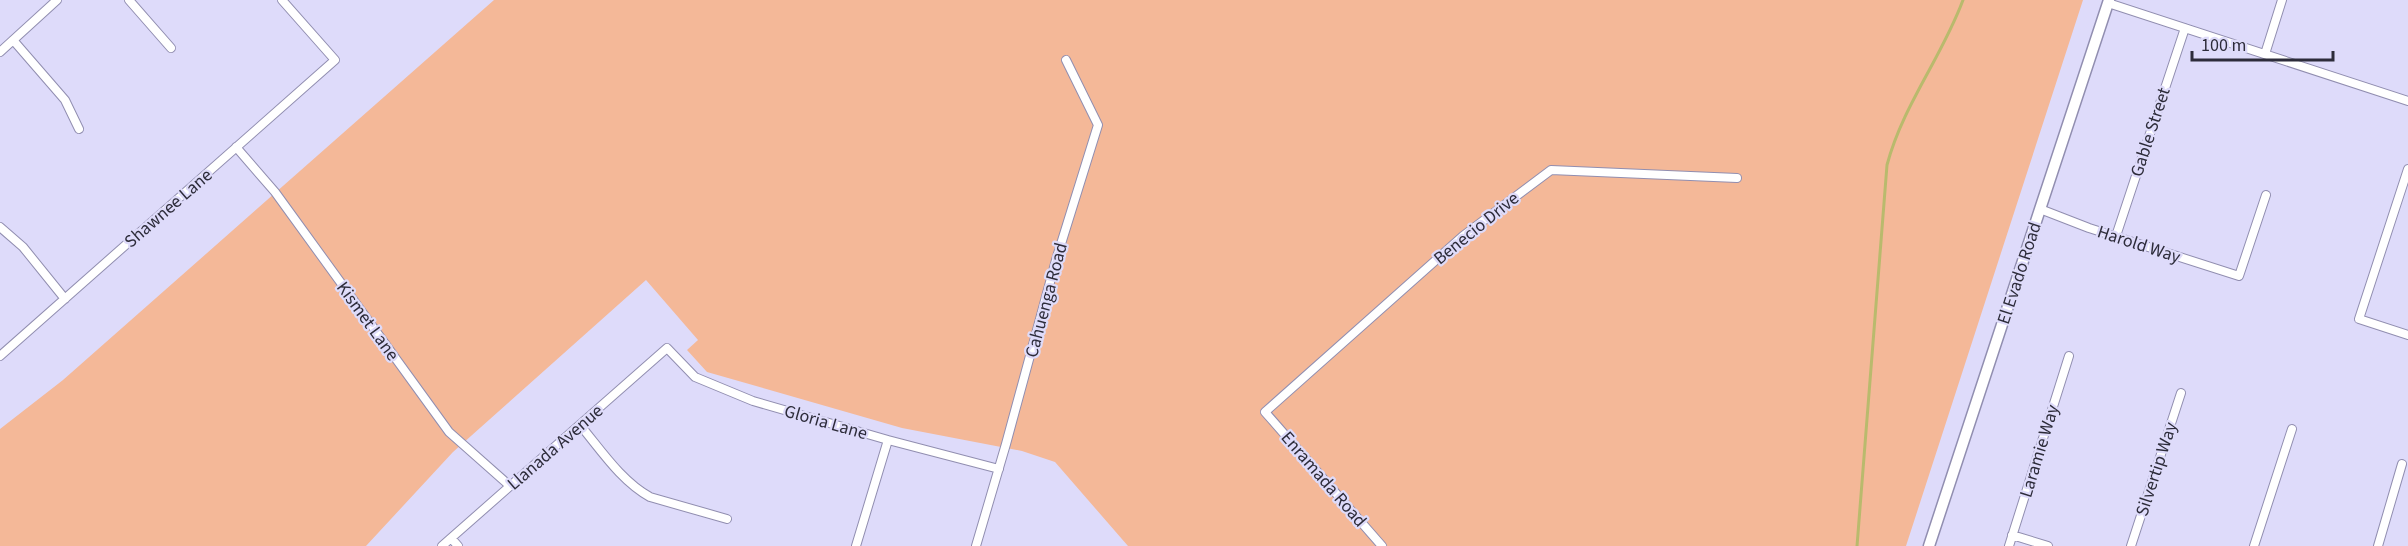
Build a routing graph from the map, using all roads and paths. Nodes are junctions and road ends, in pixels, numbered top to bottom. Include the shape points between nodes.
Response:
1 (57, 0) edge
2 (129, 0) edge
3 (282, 0) edge
4 (2282, 0) edge
5 (2109, 2) edge
6 (2184, 28) junction
7 (13, 40) junction
8 (171, 48) dead end
9 (0, 52) edge
10 (2265, 54) junction
11 (1066, 60) dead end
12 (2408, 101) edge
13 (79, 129) dead end
14 (236, 147) junction
15 (2408, 169) edge
16 (1737, 178) dead end
17 (2266, 195) dead end
18 (2040, 209) junction
19 (0, 227) edge
20 (2116, 237) junction
21 (65, 299) junction
22 (2408, 335) edge
23 (667, 348) joint
24 (0, 356) edge
25 (2069, 356) dead end
26 (2181, 393) dead end
27 (1265, 412) joint
28 (580, 425) junction
29 (2292, 429) dead end
30 (888, 440) junction
31 (2402, 464) dead end
32 (999, 469) junction
33 (510, 486) junction
34 (727, 519) dead end
35 (2012, 535) junction
36 (451, 538) junction
37 (442, 546) edge
38 (458, 546) edge
39 (856, 546) edge
40 (976, 546) edge
41 (1382, 546) edge
42 (1929, 546) edge
43 (2009, 546) edge
44 (2048, 546) edge
45 (2131, 546) edge
46 (2254, 546) edge
47 (2378, 546) edge

1 - 7 street
2 - 8 street
3 - 14 street, Shawnee Lane via 335,60
4 - 10 street
5 - 6 street
5 - 18 street, El Evado Road
6 - 10 street
6 - 20 street, Gable Street
7 - 9 street
7 - 13 street via 65,100
10 - 12 street
11 - 32 street, Cahuenga Road via 1098,125 1056,260
14 - 21 street, Shawnee Lane
14 - 33 street, Kismet Lane via 275,192 449,432
15 - 22 street via 2359,319
16 - 27 street, Benecio Drive via 1551,170 1462,236
17 - 20 street, Harold Way via 2239,276
18 - 20 street, Harold Way
18 - 42 street, El Evado Road
19 - 21 street
21 - 24 street, Shawnee Lane
23 - 28 street, Llanada Avenue
23 - 30 street, Gloria Lane via 695,377 714,386
25 - 35 street, Laramie Way
26 - 45 street, Silvertip Way
27 - 41 street, Enramada Road
28 - 33 street, Llanada Avenue
28 - 34 street via 641,492
29 - 46 street
30 - 32 street, Gloria Lane
30 - 39 street
31 - 47 street
32 - 40 street, Cahuenga Road
33 - 36 street, Llanada Avenue
35 - 43 street, Laramie Way
35 - 44 street
36 - 37 street, Llanada Avenue
36 - 38 street

